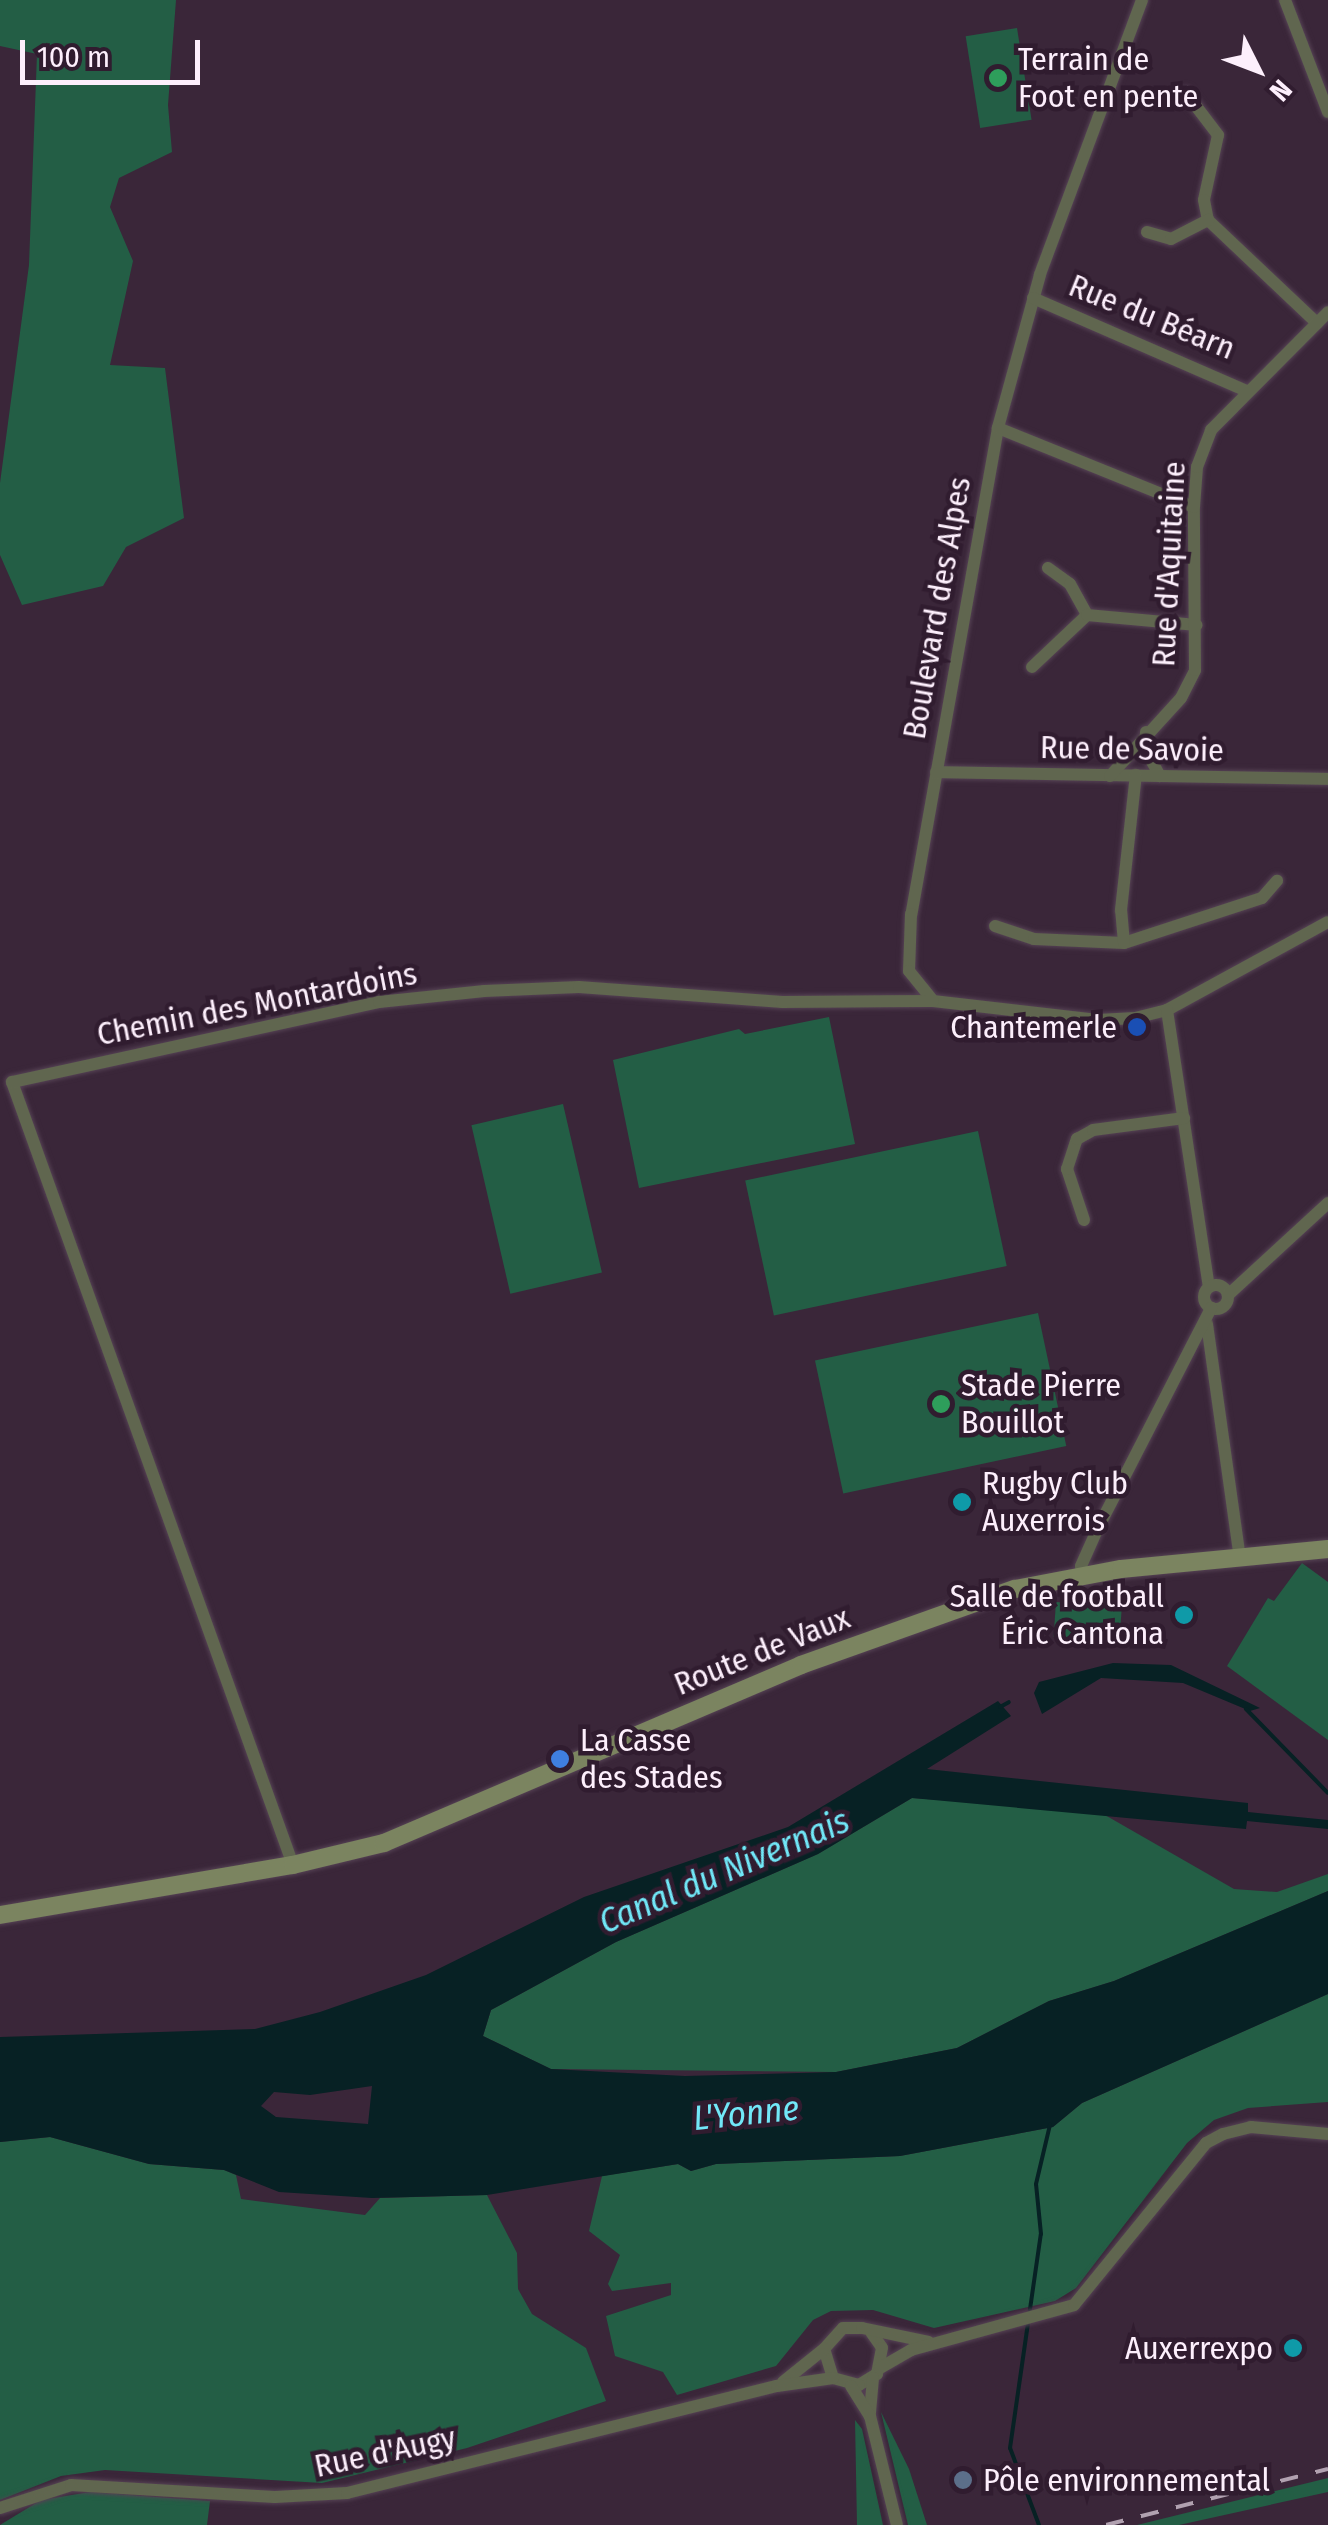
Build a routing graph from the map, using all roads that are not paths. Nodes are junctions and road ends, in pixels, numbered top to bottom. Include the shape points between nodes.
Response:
1 (1142, 0) edge
2 (1285, 0) edge
3 (1186, 93) dead end
4 (1328, 112) edge
5 (1208, 220) junction
6 (1147, 232) dead end
7 (1034, 298) junction
8 (1328, 312) edge
9 (1317, 323) junction
10 (1247, 391) junction
11 (998, 428) junction
12 (1194, 506) junction
13 (1048, 568) dead end
14 (1087, 616) junction
15 (1197, 625) junction
16 (1032, 666) dead end
17 (1146, 732) junction
18 (936, 772) junction
19 (1136, 775) junction
20 (1110, 776) junction
21 (1160, 776) junction
22 (1328, 779) edge
23 (1278, 882) dead end
24 (1328, 922) edge
25 (995, 926) dead end
26 (1124, 942) junction
27 (933, 1001) junction
28 (1167, 1010) junction
29 (1184, 1118) junction
30 (1328, 1202) edge
31 (1084, 1220) dead end
32 (1209, 1287) junction
33 (1228, 1295) junction
34 (1211, 1308) junction
35 (1207, 1323) junction
36 (1328, 1549) edge
37 (1240, 1559) junction
38 (1084, 1576) junction
39 (293, 1866) junction
40 (0, 1915) edge
41 (1328, 2134) edge
42 (871, 2332) junction
43 (937, 2343) junction
44 (824, 2350) junction
45 (877, 2373) junction
46 (834, 2378) junction
47 (777, 2386) junction
48 (851, 2386) junction
49 (870, 2416) junction
50 (0, 2508) edge
51 (897, 2525) edge

1 - 7 street, Boulevard des Alpes
2 - 4 street
3 - 5 street via 1218,135 1204,200
5 - 6 street via 1171,240
5 - 9 street
7 - 10 street, Rue du Béarn
7 - 11 street, Boulevard des Alpes
8 - 9 street, Rue d'Aquitaine
9 - 10 street, Rue d'Aquitaine
10 - 12 street, Rue d'Aquitaine via 1206,441
11 - 12 street
11 - 18 street, Boulevard des Alpes
12 - 15 street, Rue d'Aquitaine
13 - 14 street via 1070,584
14 - 15 street
14 - 16 street
15 - 17 street, Rue d'Aquitaine via 1189,687
17 - 20 street, Rue d'Aquitaine
17 - 21 street via 1145,749
18 - 20 street, Rue de Savoie
18 - 27 street, Boulevard des Alpes via 908,934 911,980
19 - 20 street, Rue de Savoie
19 - 21 street, Rue de Savoie
19 - 26 street via 1121,910
21 - 22 street, Rue de Savoie
23 - 26 street via 1262,898
24 - 28 street
25 - 26 street via 1034,938
27 - 28 street via 1098,1020
27 - 39 street, Chemin des Montardoins via 782,1002 595,988 484,992 380,1002 12,1082
28 - 29 street
29 - 31 street via 1093,1130 1077,1139 1067,1169
29 - 32 street
30 - 33 street
32 - 33 street via 1219,1285
32 - 34 street via 1204,1298
33 - 34 street via 1224,1306
34 - 35 street
35 - 37 street
35 - 38 street via 1097,1530 1081,1566
36 - 37 street, Route de Vaux
37 - 38 street, Route de Vaux
38 - 39 street, Route de Vaux via 1014,1589 886,1633 446,1821
39 - 40 street, Route de Vaux
41 - 43 street via 1251,2127 1206,2143 1088,2292 1058,2314
42 - 43 street
42 - 44 street via 843,2328
42 - 45 street via 882,2348
43 - 45 street
44 - 46 street
44 - 47 street, Rue d'Augy
45 - 48 street
45 - 49 street
46 - 47 street, Rue d'Augy
46 - 48 street
47 - 50 street, Rue d'Augy via 347,2493 275,2497 71,2486
48 - 49 street
49 - 51 street

